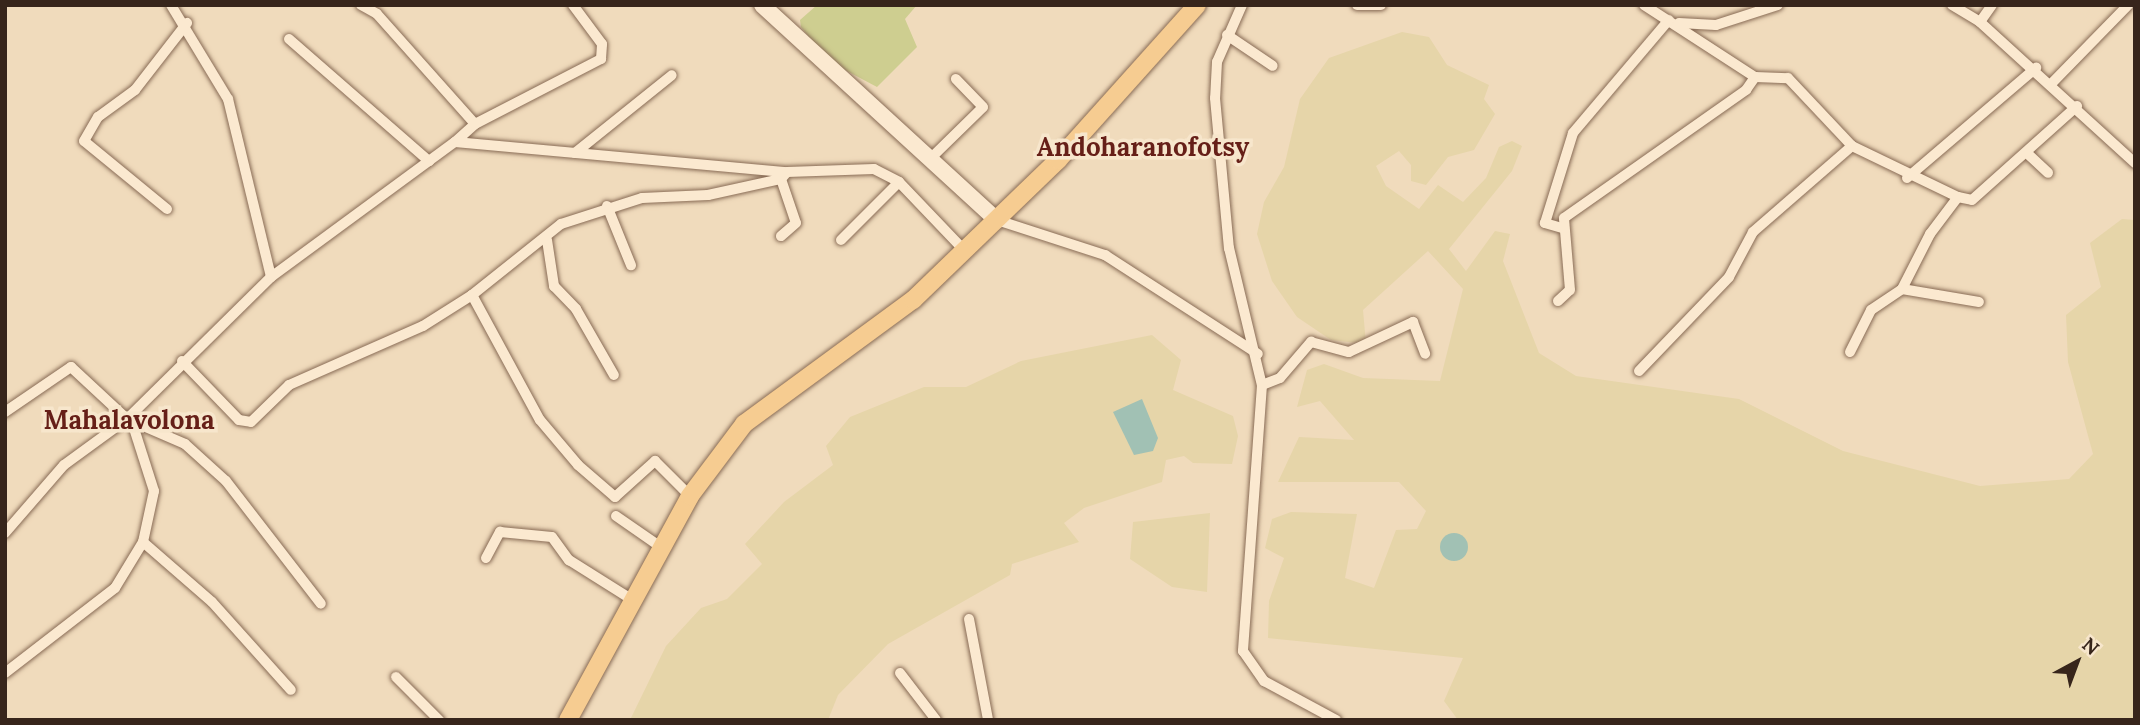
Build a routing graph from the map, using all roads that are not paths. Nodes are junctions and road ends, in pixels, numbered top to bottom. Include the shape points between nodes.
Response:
1 (171, 5) edge
2 (361, 5) edge
3 (573, 5) edge
4 (762, 5) edge
5 (1242, 5) edge
6 (1357, 5) edge
7 (1381, 5) edge
8 (1644, 5) edge
9 (1778, 5) edge
10 (1952, 5) edge
11 (1992, 5) edge
12 (2128, 5) edge
13 (1195, 6) edge
14 (1669, 20) junction
15 (1980, 22) junction
16 (187, 23) junction
17 (1227, 35) junction
18 (289, 39) dead end
19 (1273, 66) dead end
20 (2036, 68) junction
21 (672, 75) dead end
22 (1755, 77) junction
23 (956, 79) dead end
24 (2052, 83) junction
25 (2077, 106) junction
26 (475, 124) junction
27 (455, 142) junction
28 (1852, 146) junction
29 (575, 153) junction
30 (2029, 155) junction
31 (932, 157) junction
32 (429, 161) junction
33 (2135, 163) edge
34 (2048, 173) dead end
35 (784, 175) junction
36 (1907, 178) junction
37 (899, 182) junction
38 (1958, 197) junction
39 (607, 206) junction
40 (167, 209) dead end
41 (997, 220) junction
42 (1562, 228) junction
43 (781, 236) dead end
44 (547, 240) junction
45 (841, 240) dead end
46 (965, 251) junction
47 (631, 265) dead end
48 (271, 277) junction
49 (1902, 289) junction
50 (472, 295) junction
51 (1558, 301) dead end
52 (1979, 302) dead end
53 (1850, 352) dead end
54 (1258, 354) junction
55 (1425, 354) dead end
56 (182, 361) junction
57 (1639, 371) dead end
58 (614, 375) dead end
59 (1262, 385) junction
60 (5, 412) edge
61 (129, 421) junction
62 (690, 496) junction
63 (616, 516) dead end
64 (5, 533) edge
65 (143, 542) junction
66 (662, 548) junction
67 (486, 558) dead end
68 (634, 601) junction
69 (321, 604) dead end
70 (970, 619) dead end
71 (5, 673) edge
72 (900, 673) dead end
73 (396, 677) dead end
74 (291, 690) dead end
75 (439, 720) edge
76 (568, 720) edge
77 (936, 720) edge
78 (988, 720) edge
79 (1336, 720) edge

1 - 16 street
2 - 26 street via 377,13
3 - 26 street via 602,44 601,59
4 - 31 street
5 - 17 street
6 - 7 street
8 - 14 street
9 - 14 street via 1700,27
10 - 15 street
11 - 15 street
12 - 24 street
13 - 41 main road
14 - 22 street
14 - 42 street via 1573,133 1545,223
15 - 20 street
16 - 40 street via 135,90 98,117 84,141
16 - 48 street via 229,99
17 - 19 street
17 - 54 street via 1217,62 1215,98 1229,248
18 - 32 street
20 - 24 street
20 - 36 street
21 - 29 street
22 - 28 street via 1777,73 1788,78
22 - 42 street via 1746,90 1574,208
23 - 31 street via 983,107
24 - 25 street
25 - 30 street
25 - 33 street
26 - 27 street
27 - 29 street
27 - 32 street
28 - 36 street
28 - 57 street via 1753,232 1729,277
29 - 35 street
30 - 34 street
30 - 38 street via 1972,200
31 - 41 street
32 - 48 street
35 - 37 street via 874,169
35 - 39 street
35 - 43 street via 796,223
36 - 38 street
37 - 45 street
37 - 46 street
38 - 49 street via 1930,234
39 - 44 street via 561,224
39 - 47 street
41 - 46 main road
41 - 54 street via 1105,256
42 - 51 street via 1570,290
44 - 50 street
44 - 58 street via 554,286 576,309
46 - 62 main road via 894,316 757,411
48 - 56 street
49 - 52 street
49 - 53 street via 1871,310
50 - 56 street via 423,326 289,385 251,422 239,420
50 - 62 street via 540,420 578,465 615,497 655,461
54 - 59 street
55 - 59 street via 1413,322 1349,352 1311,342 1280,378
56 - 61 street
59 - 79 street via 1243,651 1264,681
60 - 61 street via 71,367
61 - 64 street via 64,465
61 - 65 street via 154,491
61 - 69 street via 185,444 226,481
62 - 66 main road
63 - 66 street
65 - 71 street via 114,588
65 - 74 street via 212,603
66 - 68 main road
67 - 68 street via 500,533 552,537 569,560
68 - 76 main road
70 - 78 street
72 - 77 street
73 - 75 street

